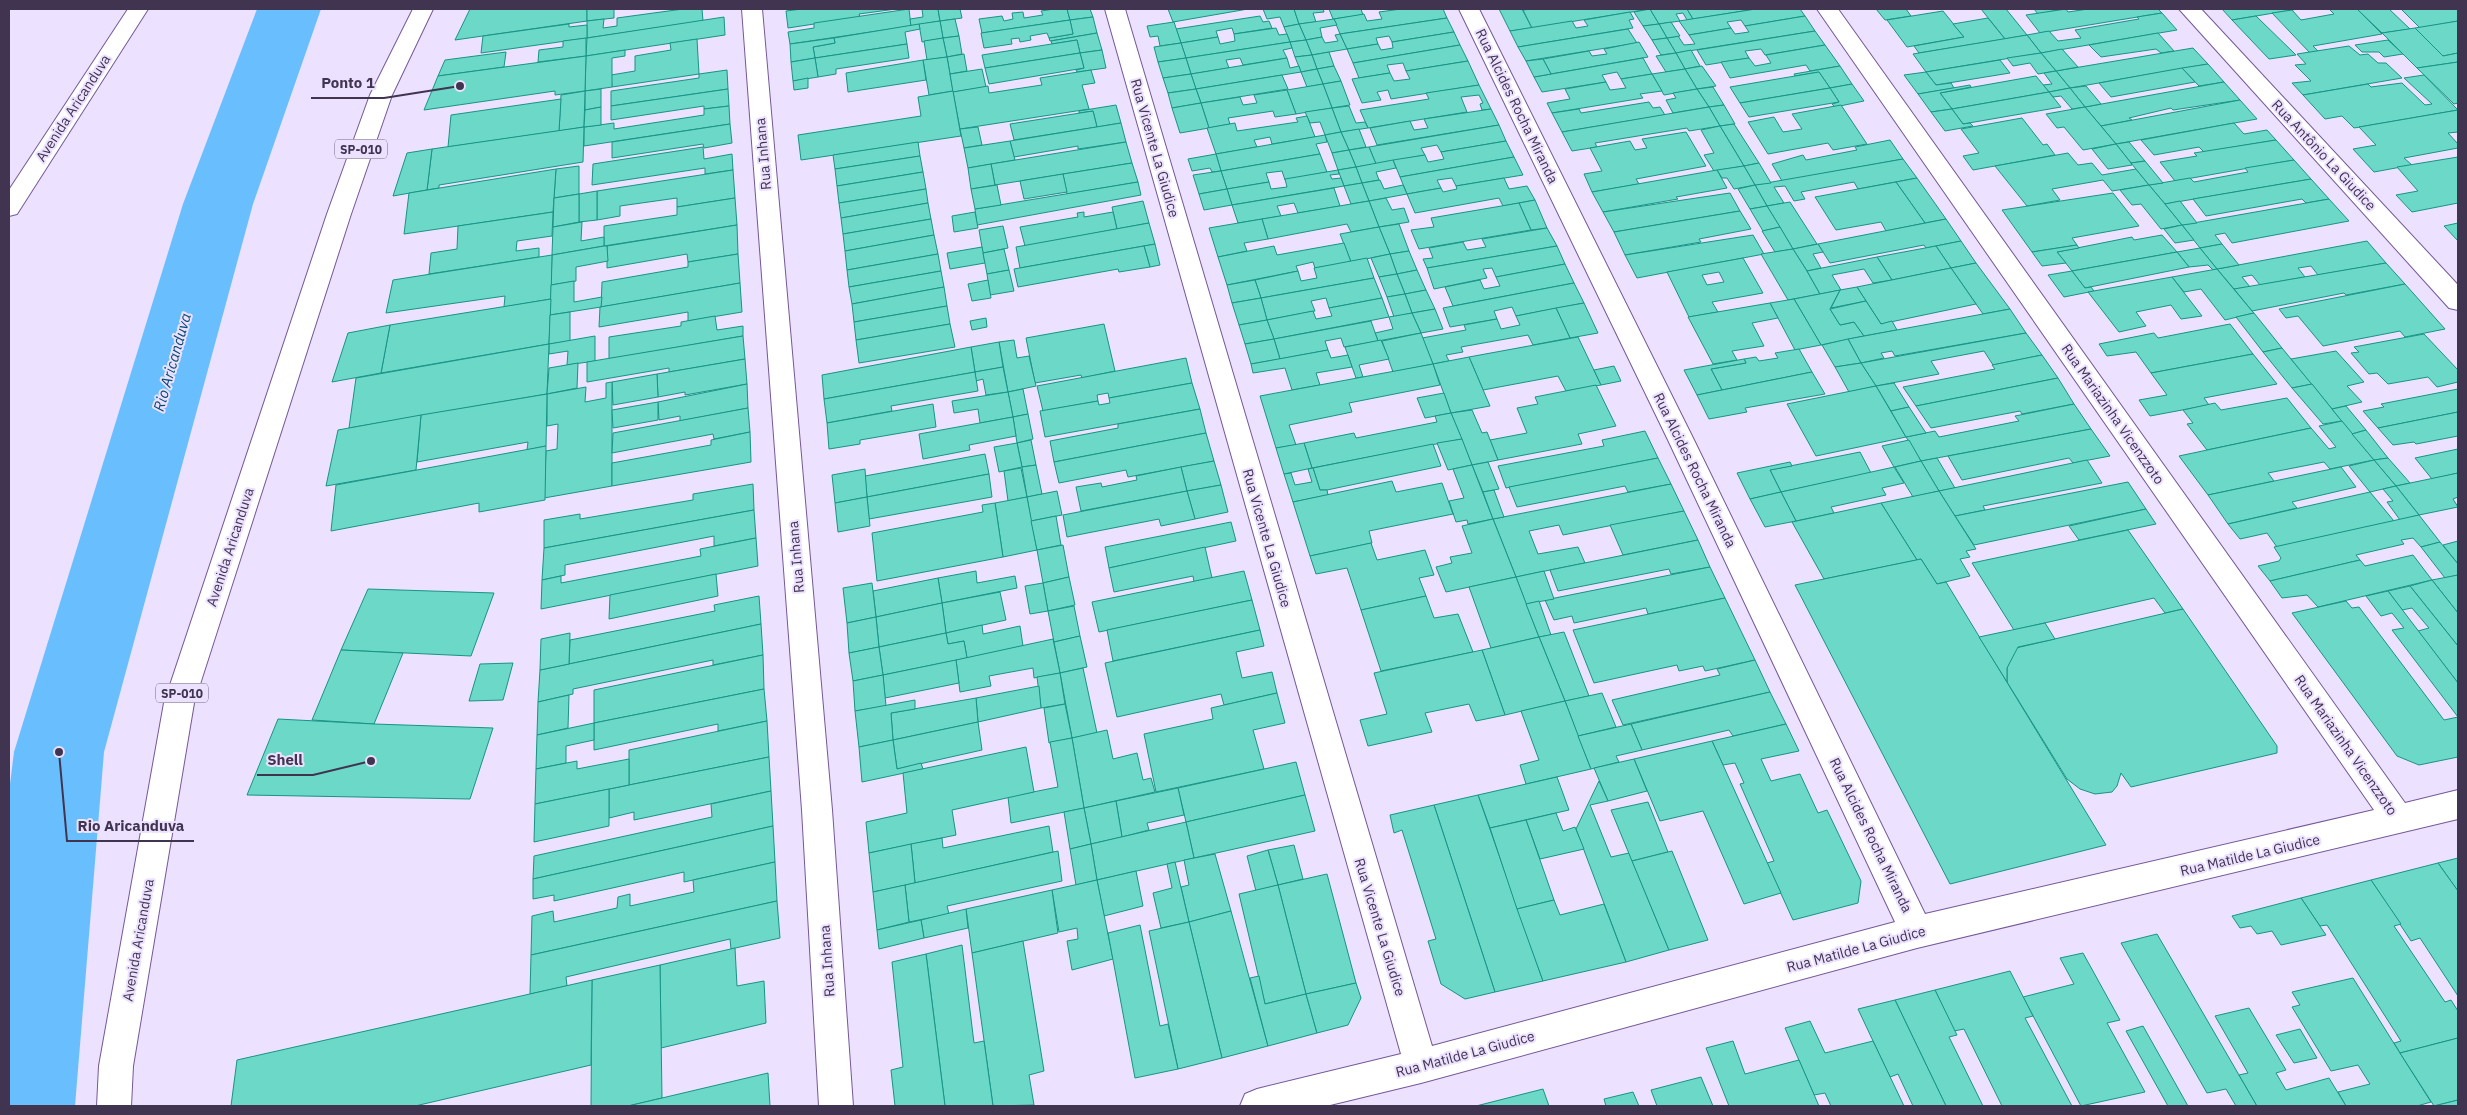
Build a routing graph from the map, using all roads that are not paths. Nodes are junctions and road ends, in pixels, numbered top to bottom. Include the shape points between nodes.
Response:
1 (138, 9) edge
2 (423, 9) edge
3 (752, 9) edge
4 (1115, 9) edge
5 (1469, 9) edge
6 (1827, 9) edge
7 (2189, 9) edge
8 (9, 208) edge
9 (2458, 301) edge
10 (2458, 805) edge
11 (2399, 820) junction
12 (1917, 932) junction
13 (1421, 1066) junction
14 (114, 1106) edge
15 (836, 1106) edge
16 (1257, 1106) edge

1 - 8 main road, Avenida Aricanduva
2 - 14 main road, Avenida Aricanduva / SP-010 via 381,94 179,703 116,1066
3 - 15 main road, Rua Inhana via 817,810
4 - 13 main road, Rua Vicente La Giudice
5 - 12 main road, Rua Alcides Rocha Miranda via 1681,440
6 - 11 main road, Rua Mariazinha Vicenzzoto
7 - 9 main road, Rua Antônio La Giudice
10 - 11 main road, Rua Matilde La Giudice
11 - 12 main road, Rua Matilde La Giudice
12 - 13 main road, Rua Matilde La Giudice
13 - 16 main road, Rua Matilde La Giudice

